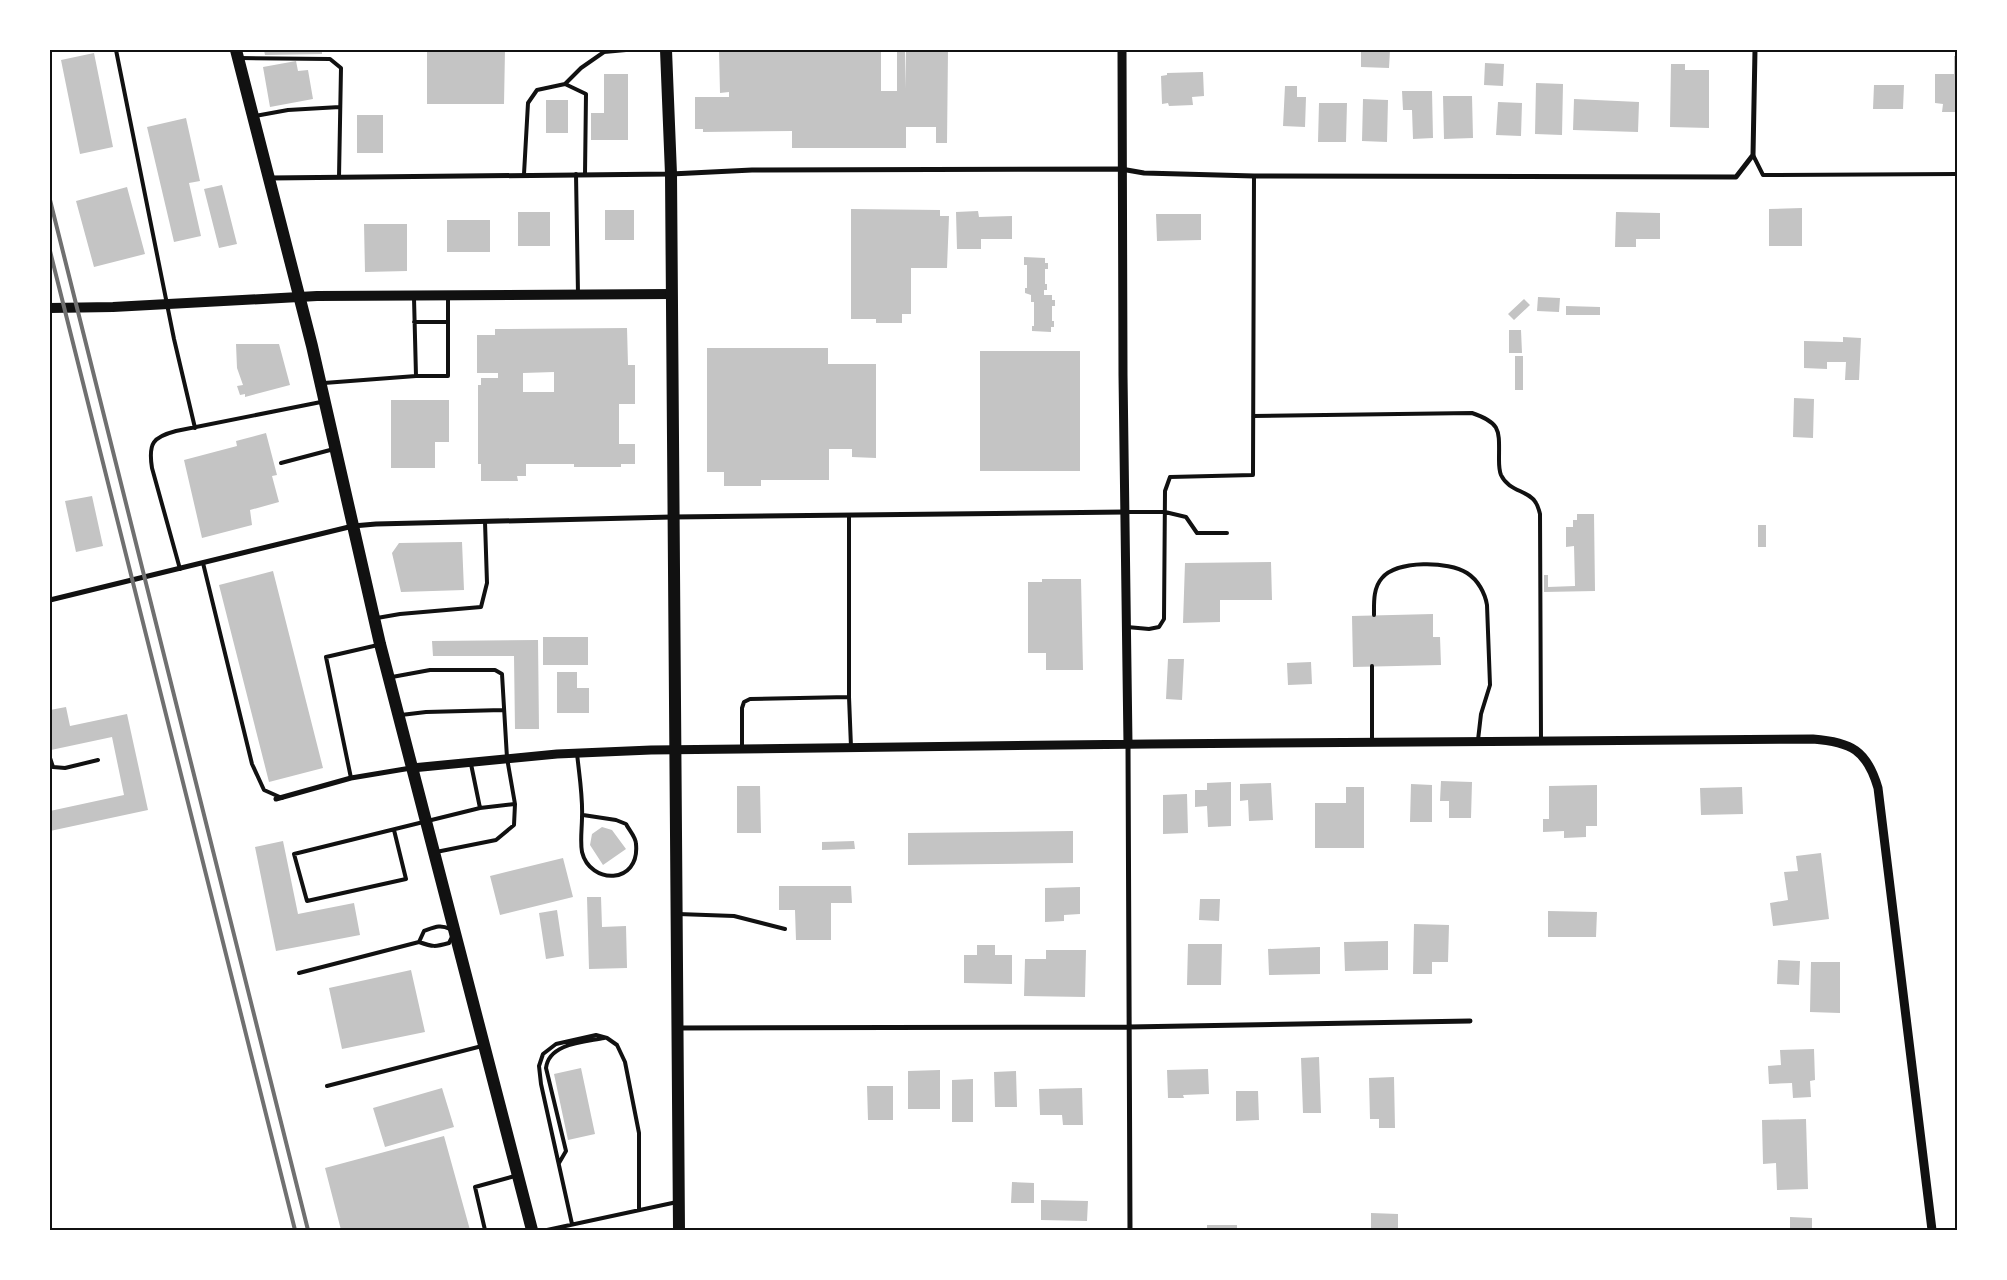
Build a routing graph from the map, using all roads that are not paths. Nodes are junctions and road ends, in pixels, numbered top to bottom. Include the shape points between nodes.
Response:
1 (116, 50) edge
2 (626, 50) edge
3 (666, 50) edge
4 (1122, 50) edge
5 (1755, 50) edge
6 (237, 54) edge
7 (565, 84) junction
8 (340, 108) junction
9 (253, 117) junction
10 (1753, 155) junction
11 (1121, 168) junction
12 (524, 174) junction
13 (576, 174) junction
14 (585, 174) junction
15 (670, 174) junction
16 (1957, 174) edge
17 (339, 176) junction
18 (1254, 176) junction
19 (269, 178) junction
20 (578, 294) junction
21 (672, 294) junction
22 (414, 295) junction
23 (448, 295) junction
24 (300, 297) junction
25 (169, 304) junction
26 (50, 308) edge
27 (414, 322) junction
28 (448, 322) junction
29 (416, 376) junction
30 (321, 384) junction
31 (325, 402) junction
32 (1253, 416) junction
33 (195, 428) junction
34 (336, 448) junction
35 (281, 464) dead end
36 (1124, 512) junction
37 (1165, 512) junction
38 (850, 515) junction
39 (672, 516) junction
40 (484, 522) junction
41 (353, 526) junction
42 (1227, 533) dead end
43 (203, 563) junction
44 (180, 569) junction
45 (50, 600) edge
46 (1374, 615) dead end
47 (374, 618) junction
48 (1127, 627) junction
49 (380, 644) junction
50 (1372, 666) dead end
51 (389, 678) junction
52 (850, 697) junction
53 (503, 710) junction
54 (399, 716) junction
55 (1478, 742) junction
56 (1541, 742) junction
57 (1372, 743) junction
58 (1128, 744) junction
59 (850, 747) junction
60 (674, 749) junction
61 (742, 749) junction
62 (577, 752) junction
63 (50, 758) edge
64 (507, 758) junction
65 (98, 760) dead end
66 (470, 762) junction
67 (412, 768) junction
68 (351, 778) junction
69 (279, 799) joint
70 (515, 804) junction
71 (480, 808) junction
72 (582, 815) junction
73 (426, 822) junction
74 (394, 830) junction
75 (434, 853) junction
76 (676, 914) junction
77 (785, 929) dead end
78 (454, 931) junction
79 (419, 942) junction
80 (299, 972) dead end
81 (1470, 1021) dead end
82 (1129, 1027) junction
83 (677, 1028) junction
84 (607, 1038) junction
85 (484, 1046) junction
86 (327, 1086) dead end
87 (559, 1163) junction
88 (518, 1175) junction
89 (679, 1202) junction
90 (639, 1209) junction
91 (572, 1224) junction
92 (485, 1230) edge
93 (532, 1230) edge
94 (547, 1230) edge
95 (679, 1230) edge
96 (1130, 1230) edge
97 (1932, 1230) edge

1 - 25 lane
2 - 7 lane via 604,52
3 - 15 main road
4 - 11 street
5 - 10 street
6 - 8 lane via 330,59 341,68
6 - 9 main road
7 - 12 lane via 537,90 528,103
7 - 14 lane via 586,94
8 - 9 lane via 288,110
8 - 17 lane
9 - 19 main road
10 - 16 lane via 1763,175
10 - 18 street via 1736,177
11 - 15 street via 752,170
11 - 18 street via 1144,173
11 - 36 street
12 - 13 street
12 - 17 street
13 - 14 street
13 - 20 lane
14 - 15 street
15 - 21 main road
17 - 19 street
18 - 32 lane
19 - 24 main road
20 - 21 main road
20 - 23 main road
21 - 39 main road
22 - 23 main road
22 - 24 main road
22 - 27 lane
23 - 28 lane
24 - 25 main road
24 - 30 main road
25 - 26 main road
25 - 33 lane
27 - 28 lane
27 - 29 lane
28 - 29 lane via 448,376
29 - 30 lane
30 - 31 main road
31 - 33 lane
31 - 34 main road
32 - 37 lane via 1253,475 1170,477 1165,491
32 - 56 lane via 1472,412 1495,425 1499,433 1499,473 1505,482 1536,502 1540,514
33 - 44 lane via 163,435 155,440 150,453
34 - 35 lane
34 - 41 main road
36 - 37 lane
36 - 38 street
36 - 48 street
37 - 42 lane via 1186,517 1197,534
37 - 48 lane via 1164,619 1159,627
38 - 39 street
38 - 52 lane
39 - 40 street
39 - 60 main road
40 - 41 street
40 - 47 lane via 487,583 481,607
41 - 43 street
41 - 47 main road
43 - 44 street
43 - 69 lane via 252,764 264,790
44 - 45 street
46 - 55 lane via 1377,586 1390,572 1405,567 1440,565 1467,573 1475,580 1486,597 1490,685 1481,714
47 - 49 main road
48 - 58 street
49 - 51 main road
49 - 68 lane via 326,657
50 - 57 lane
51 - 53 lane via 430,670 495,670 502,674
51 - 54 main road
52 - 59 lane
52 - 61 lane via 750,699 742,708
53 - 54 lane
53 - 64 lane
54 - 67 main road
55 - 56 street
55 - 57 street
56 - 97 street via 1835,741 1853,748 1866,758 1878,788
57 - 58 street
58 - 59 street
58 - 82 street
59 - 61 street
60 - 61 street
60 - 62 street
60 - 76 main road
62 - 64 street
62 - 72 lane
63 - 65 lane via 53,767 65,768
64 - 66 street
64 - 70 lane
66 - 67 street
66 - 71 lane
67 - 68 street
67 - 73 main road
68 - 69 street
70 - 71 lane
70 - 75 lane via 514,825 496,840
71 - 73 lane
72 - 72 lane via 582,852 588,865 614,877 632,867 636,858 636,842 626,824
73 - 74 lane
73 - 75 main road
74 - 74 lane via 294,854 307,901 406,879
75 - 78 main road
76 - 77 lane via 734,916
76 - 83 main road
78 - 79 lane via 449,943 432,947
78 - 79 lane via 442,925 434,927 424,931
78 - 85 main road
79 - 80 lane
81 - 82 street
82 - 83 street
82 - 96 street
83 - 89 main road
84 - 87 lane via 556,1050 547,1062 566,1151
84 - 87 lane via 596,1035 572,1040 556,1044 543,1054 539,1066 541,1084
84 - 90 lane via 617,1045 626,1062 639,1134
85 - 86 lane
85 - 88 main road
87 - 91 lane
88 - 92 lane via 475,1188
88 - 93 main road
89 - 90 lane
89 - 95 main road
90 - 91 lane
91 - 94 lane

